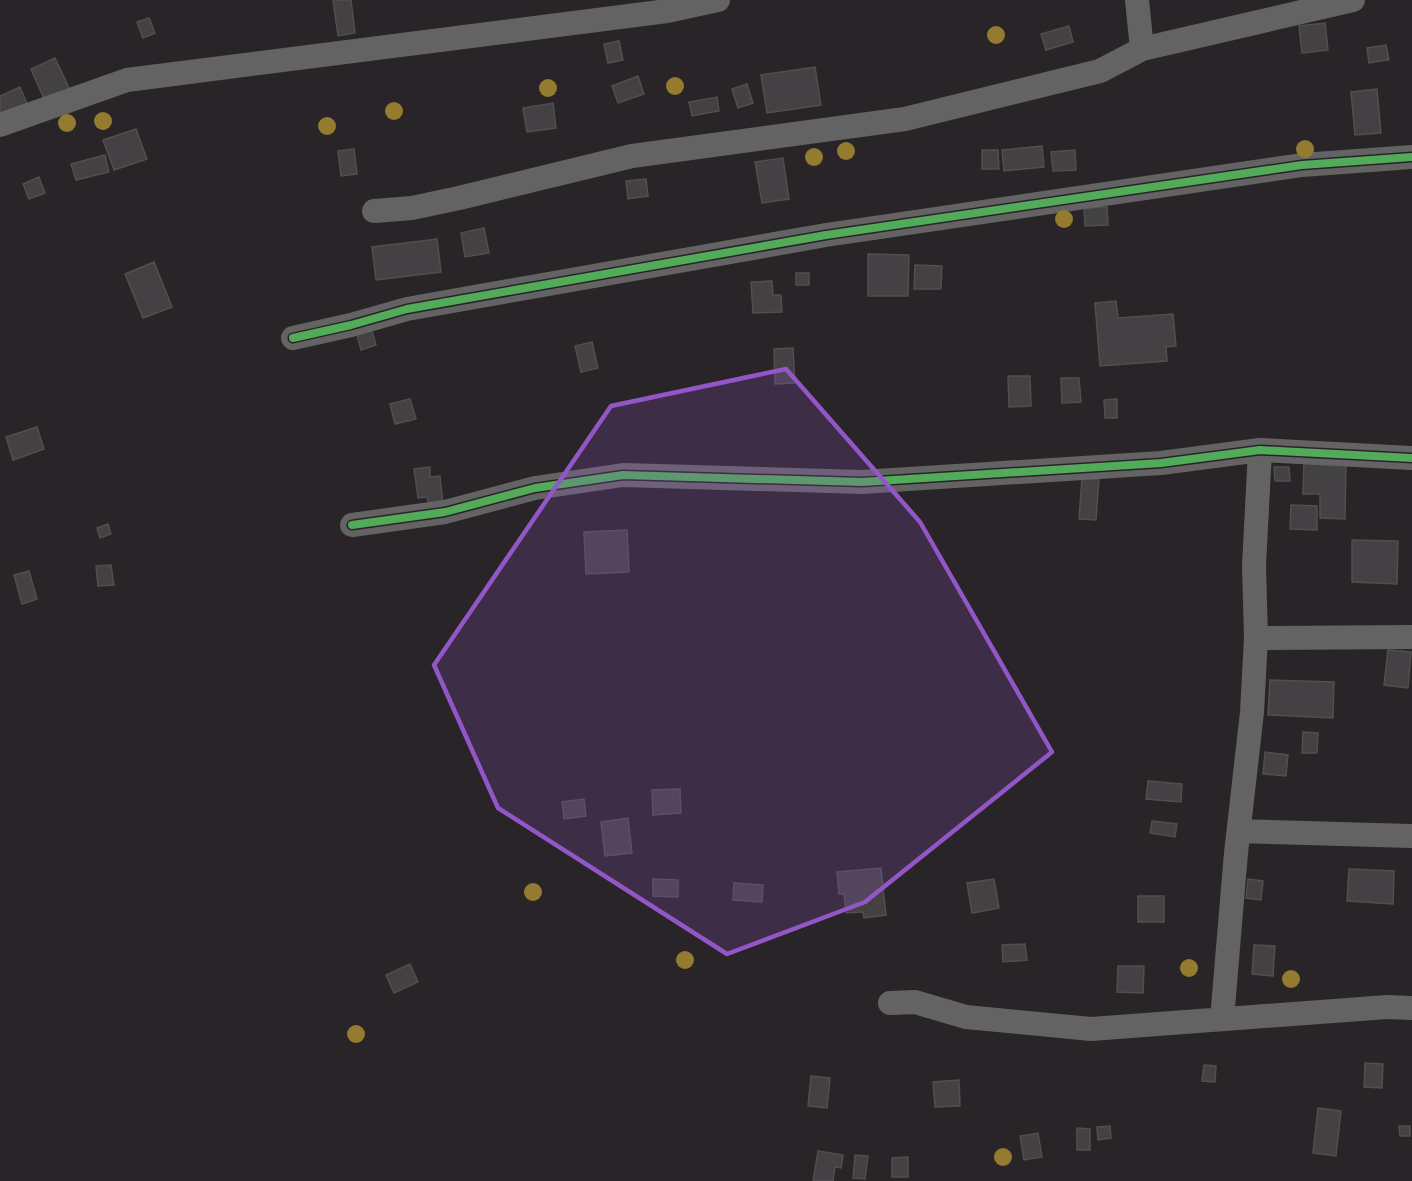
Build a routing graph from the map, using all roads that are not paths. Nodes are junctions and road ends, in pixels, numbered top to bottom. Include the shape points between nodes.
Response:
1 (718, 0) edge
2 (1137, 0) edge
3 (1353, 0) edge
4 (1142, 49) junction
5 (0, 125) edge
6 (1412, 157) edge
7 (374, 211) dead end
8 (293, 338) dead end
9 (1260, 450) junction
10 (1412, 458) edge
11 (352, 525) dead end
12 (1412, 637) edge
13 (1256, 638) junction
14 (1239, 831) junction
15 (1412, 836) edge
16 (890, 1003) dead end
17 (1412, 1008) edge
18 (1222, 1019) junction

1 - 5 street via 667,11 127,80
2 - 4 street
3 - 4 street
4 - 7 street via 1100,71 905,119 632,156 459,198
6 - 8 street via 1302,165 826,235 407,309
9 - 10 street
9 - 11 street via 1161,463 862,482 623,475 536,489 445,512
9 - 13 street via 1254,566
12 - 13 street
13 - 14 street
14 - 15 street
14 - 18 street
16 - 18 street via 915,1002 966,1017 1091,1029
17 - 18 street

